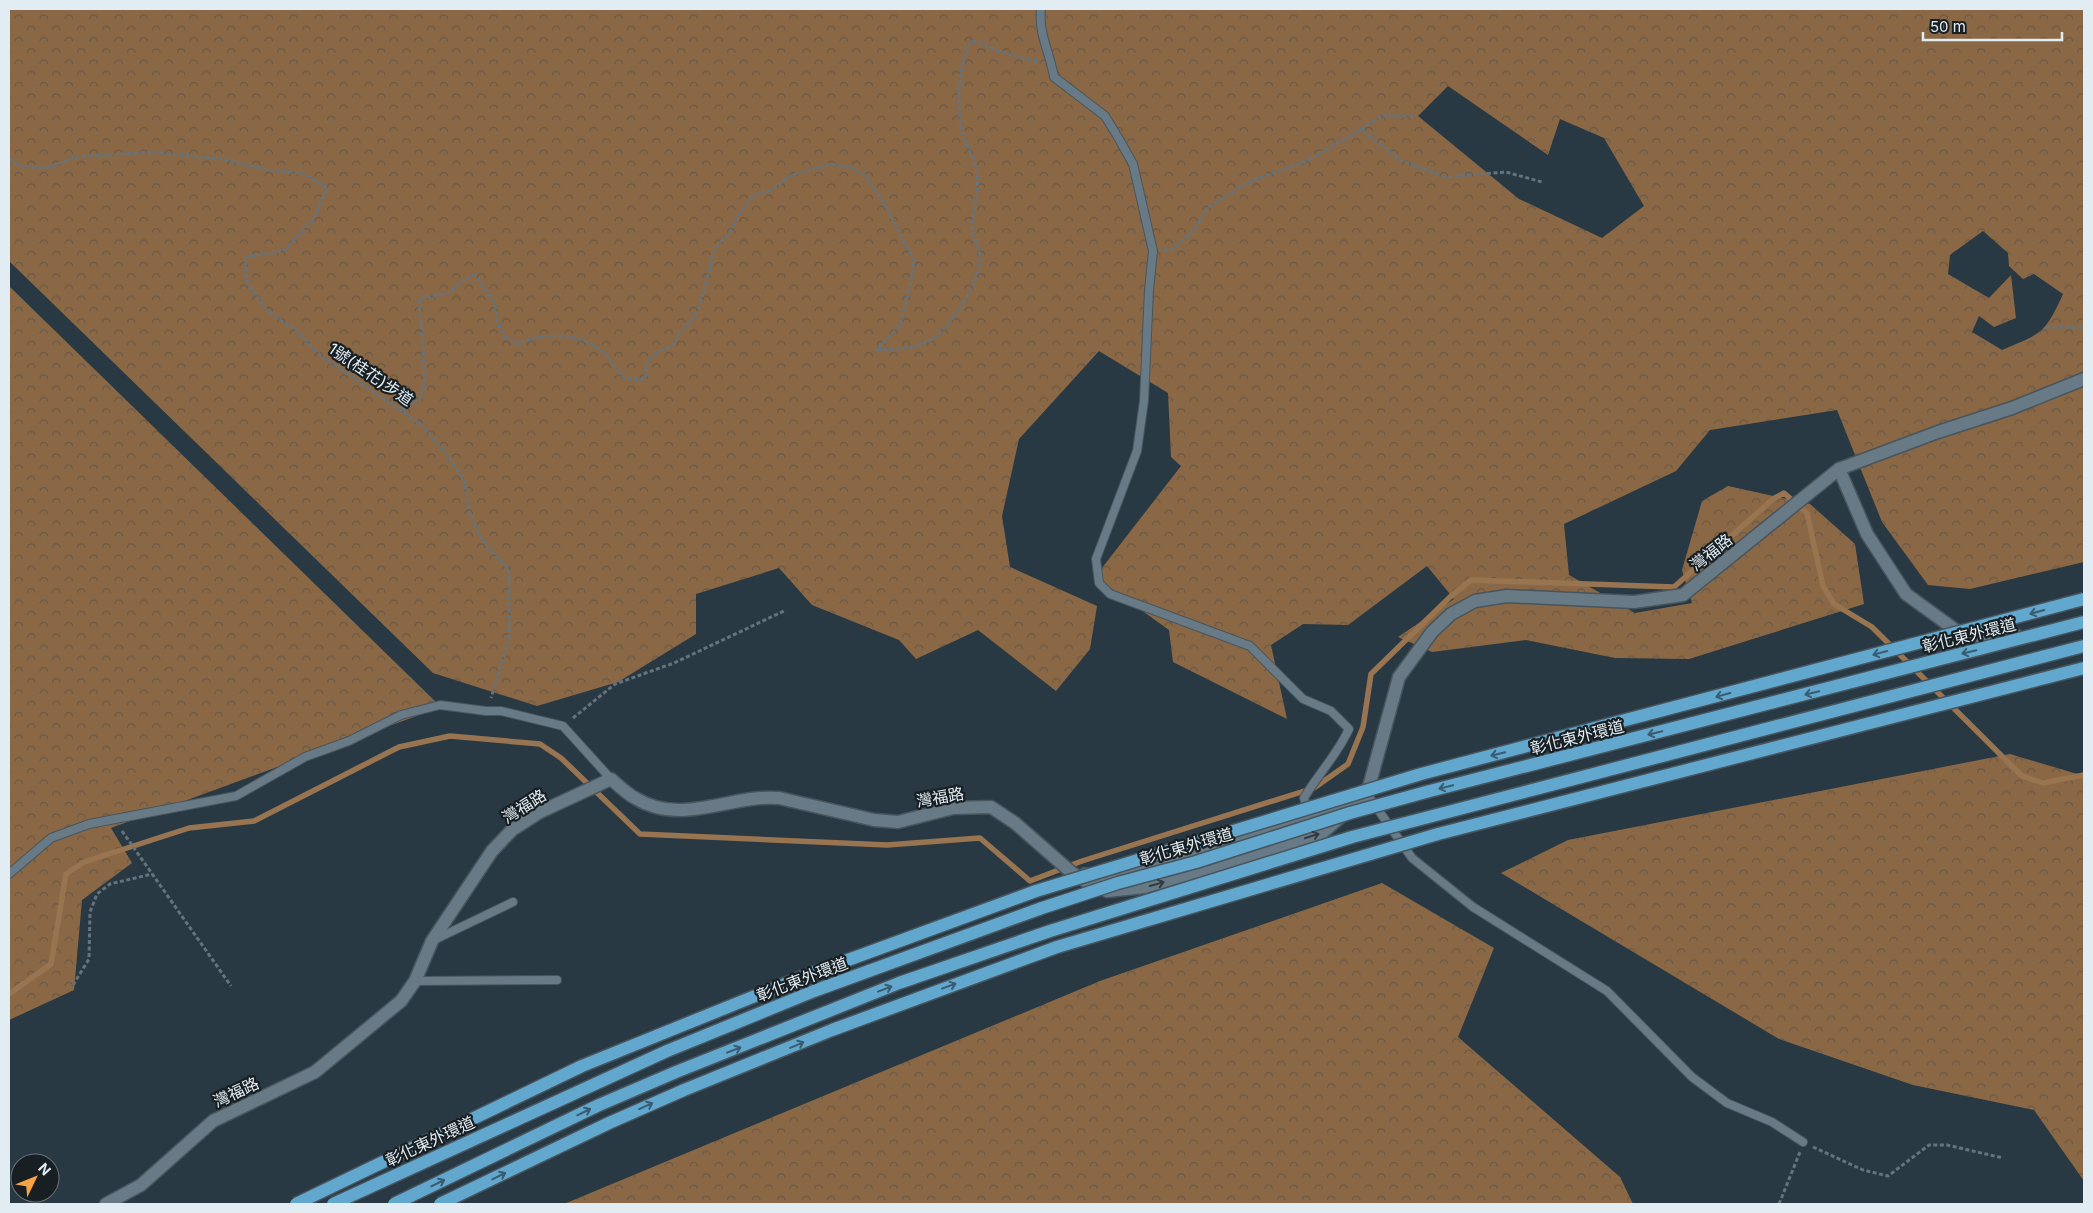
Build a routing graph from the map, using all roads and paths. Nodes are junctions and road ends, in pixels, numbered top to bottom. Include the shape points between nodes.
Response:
1 (1041, 9) edge
2 (1052, 63) junction
3 (1414, 116) dead end
4 (1361, 129) junction
5 (9, 158) edge
6 (1542, 182) dead end
7 (1153, 251) junction
8 (2046, 327) dead end
9 (2084, 327) edge
10 (2084, 379) edge
11 (402, 410) junction
12 (1839, 469) junction
13 (2084, 600) edge
14 (786, 610) dead end
15 (2084, 618) edge
16 (2084, 622) edge
17 (2084, 646) edge
18 (2084, 668) edge
19 (486, 711) junction
20 (563, 726) junction
21 (610, 779) junction
22 (1367, 794) junction
23 (1309, 817) junction
24 (113, 819) junction
25 (1050, 855) junction
26 (9, 874) edge
27 (152, 874) junction
28 (513, 902) dead end
29 (432, 940) junction
30 (556, 980) dead end
31 (416, 981) junction
32 (73, 985) dead end
33 (231, 986) dead end
34 (1803, 1142) junction
35 (2003, 1158) dead end
36 (106, 1204) edge
37 (296, 1204) edge
38 (333, 1204) edge
39 (394, 1204) edge
40 (440, 1204) edge
41 (1779, 1204) edge

1 - 2 lane via 1043,42
2 - 7 lane via 1054,77 1105,116 1134,164
2 - 11 path via 1018,58 971,41 965,52 959,120 977,172 978,189 972,224 979,266 969,291 947,327 926,342 877,350 900,324 912,282 914,260 882,199 865,176 853,168 830,164 792,175 771,190 753,196 716,249 694,318 680,332 674,344 650,357 645,379 632,380 619,375 605,354 594,345 575,339 554,335 532,337 517,344 505,337 497,321 495,302 474,275 460,282 451,292 419,299 425,380 420,399
3 - 4 path via 1382,116
4 - 6 path via 1400,160 1445,177 1506,172
4 - 7 path via 1309,160 1248,182 1209,207 1194,230 1172,250
5 - 11 path, 1號(桂花)步道 via 19,166 47,168 76,157 151,152 223,159 267,170 303,173 326,188 313,220 284,251 246,256 246,280 266,310 296,330 321,356
7 - 23 lane via 1138,451 1096,559 1099,583 1110,594 1250,646 1303,700 1331,711 1349,730 1338,752 1304,798
8 - 9 path
10 - 12 street, 灣福路
11 - 19 path, 1號(桂花)步道 via 422,424 448,456 465,482 468,508 480,536 509,569 509,640
12 - 15 street via 1867,534 1906,594 1961,634 2001,638
12 - 22 street, 灣福路 via 1682,595 1634,602 1507,596 1475,601 1451,614 1432,632 1399,677
13 -> 37 main road, bridge via 1421,774 1036,891 807,975 582,1066
14 - 20 path via 674,664 615,684
16 -> 38 main road, 彰化東外環道, bridge via 1426,792 1042,908 814,991 667,1051
39 -> 17 main road, bridge via 599,1105 676,1072 899,983 1050,931 1352,837
40 -> 18 main road, bridge via 684,1090 832,1030 1057,947 1438,834
19 - 20 lane via 501,711
19 - 24 lane via 440,705 401,715 349,741 305,757 236,796
20 - 21 lane
21 - 25 street, 灣福路 via 635,799 665,810 696,810 764,797 898,822 953,808 990,807
21 - 29 street, 灣福路 via 540,812 512,830 492,851
22 - 23 street, 灣福路
25 -> 22 street, 灣福路 via 1087,882 1107,891 1145,887 1322,833
22 - 34 lane via 1412,858 1473,907 1607,991 1692,1077 1727,1103 1772,1122
23 - 25 street, 灣福路 via 1109,878 1095,879
24 - 26 lane via 51,838
24 - 27 path
27 - 32 path via 110,884 96,894 90,912 89,959
27 - 33 path
28 - 29 lane
29 - 31 street, 灣福路
30 - 31 lane
31 - 36 street, 灣福路 via 401,1001 316,1072 214,1121 141,1185
34 - 35 path via 1863,1170 1888,1176 1929,1145 1947,1145
34 - 41 path

